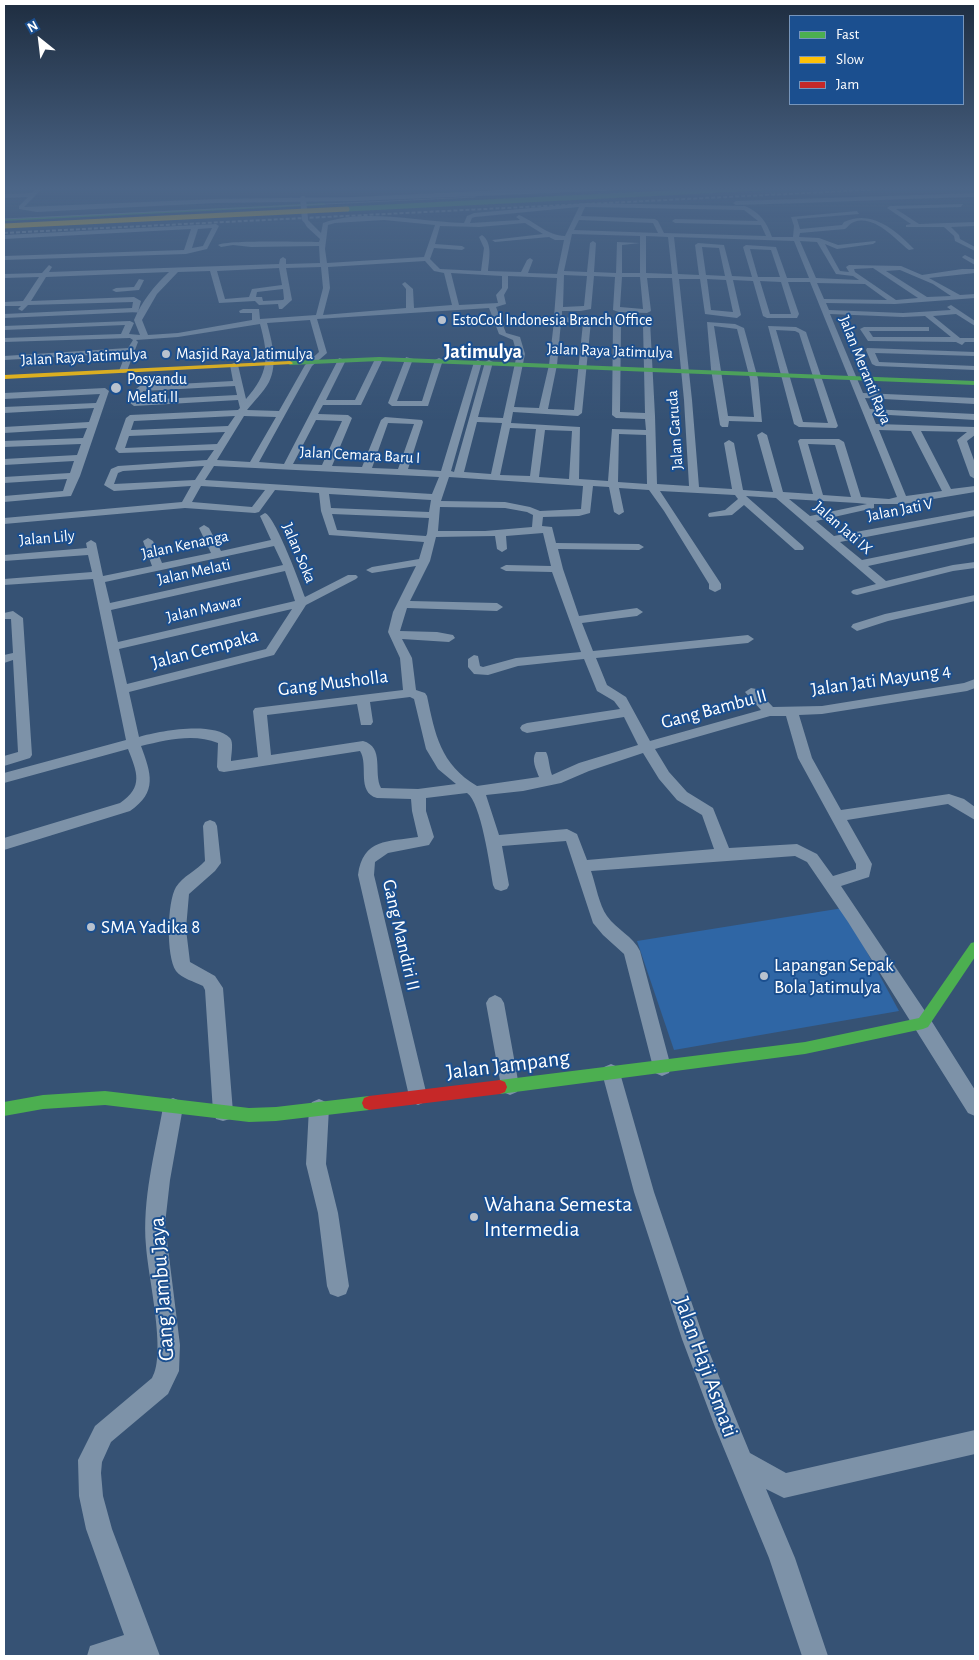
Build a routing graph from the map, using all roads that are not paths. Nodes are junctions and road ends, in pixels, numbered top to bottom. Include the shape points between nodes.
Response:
1 (50, 265) edge
2 (178, 265) edge
3 (265, 265) edge
4 (283, 265) edge
5 (303, 265) edge
6 (315, 265) edge
7 (322, 265) edge
8 (432, 265) edge
9 (485, 265) edge
10 (528, 265) edge
11 (562, 265) edge
12 (591, 265) edge
13 (619, 265) edge
14 (643, 265) edge
15 (673, 265) edge
16 (701, 265) edge
17 (726, 265) edge
18 (752, 265) edge
19 (779, 265) edge
20 (807, 265) edge
21 (834, 265) edge
22 (306, 266) joint
23 (244, 267) junction
24 (257, 267) joint
25 (176, 269) junction
26 (213, 269) junction
27 (880, 269) junction
28 (447, 271) junction
29 (975, 271) edge
30 (110, 272) junction
31 (484, 272) junction
32 (505, 273) junction
33 (590, 273) junction
34 (838, 273) junction
35 (44, 274) junction
36 (524, 274) junction
37 (560, 274) junction
38 (619, 274) junction
39 (855, 274) junction
40 (643, 275) junction
41 (4, 276) edge
42 (246, 276) dead end
43 (674, 276) junction
44 (811, 276) junction
45 (703, 277) junction
46 (922, 277) junction
47 (728, 278) junction
48 (150, 279) dead end
49 (756, 279) junction
50 (784, 280) junction
51 (105, 281) dead end
52 (77, 282) dead end
53 (866, 282) junction
54 (38, 284) junction
55 (405, 284) dead end
56 (29, 285) dead end
57 (287, 287) junction
58 (108, 290) dead end
59 (862, 292) dead end
60 (880, 292) junction
61 (41, 293) dead end
62 (22, 294) dead end
63 (32, 294) junction
64 (958, 297) junction
65 (973, 298) edge
66 (252, 299) junction
67 (940, 299) junction
68 (926, 300) junction
69 (821, 301) junction
70 (283, 302) junction
71 (895, 302) junction
72 (26, 303) junction
73 (4, 304) edge
74 (492, 306) junction
75 (456, 307) junction
76 (558, 309) junction
77 (410, 310) junction
78 (243, 311) dead end
79 (825, 312) junction
80 (958, 312) junction
81 (927, 314) junction
82 (18, 315) junction
83 (903, 315) junction
84 (4, 316) edge
85 (316, 316) junction
86 (536, 318) dead end
87 (283, 319) junction
88 (556, 319) junction
89 (260, 321) junction
90 (975, 324) edge
91 (7, 328) edge
92 (926, 329) junction
93 (124, 336) junction
94 (145, 337) junction
95 (135, 338) junction
96 (4, 339) edge
97 (960, 342) junction
98 (975, 342) edge
99 (131, 350) junction
100 (974, 357) edge
101 (4, 358) edge
102 (379, 359) junction
103 (342, 360) junction
104 (409, 360) junction
105 (439, 360) junction
106 (312, 361) junction
107 (484, 362) junction
108 (269, 363) junction
109 (520, 364) junction
110 (234, 365) junction
111 (553, 365) junction
112 (582, 366) junction
113 (616, 368) junction
114 (975, 368) edge
115 (649, 369) junction
116 (123, 371) junction
117 (686, 371) junction
118 (716, 372) junction
119 (752, 374) junction
120 (785, 375) junction
121 (816, 376) junction
122 (4, 378) edge
123 (851, 378) junction
124 (239, 383) junction
125 (975, 383) edge
126 (858, 395) junction
127 (4, 396) edge
128 (242, 397) junction
129 (975, 401) edge
130 (320, 402) junction
131 (99, 405) junction
132 (510, 409) junction
133 (4, 410) edge
134 (242, 411) junction
135 (543, 411) junction
136 (865, 411) junction
137 (280, 414) junction
138 (313, 416) junction
139 (651, 416) junction
140 (975, 417) edge
141 (474, 419) junction
142 (507, 423) junction
143 (91, 425) junction
144 (541, 426) junction
145 (872, 427) junction
146 (232, 429) junction
147 (915, 429) junction
148 (4, 430) edge
149 (956, 430) junction
150 (975, 431) edge
151 (126, 433) junction
152 (651, 433) junction
153 (762, 435) dead end
154 (962, 440) junction
155 (85, 441) junction
156 (729, 443) dead end
157 (4, 444) edge
158 (221, 447) junction
159 (79, 458) junction
160 (4, 462) edge
161 (212, 463) junction
162 (253, 465) junction
163 (287, 466) junction
164 (326, 468) junction
165 (366, 470) junction
166 (402, 472) junction
167 (445, 474) junction
168 (458, 475) junction
169 (75, 476) junction
170 (975, 476) edge
171 (495, 477) junction
172 (304, 478) junction
173 (4, 480) edge
174 (534, 480) junction
175 (574, 482) junction
176 (199, 483) junction
177 (588, 483) junction
178 (613, 484) junction
179 (272, 487) junction
180 (652, 487) junction
181 (694, 488) junction
182 (975, 489) edge
183 (324, 491) junction
184 (948, 493) junction
185 (779, 495) junction
186 (741, 496) junction
187 (819, 497) junction
188 (4, 499) edge
189 (856, 500) junction
190 (903, 501) junction
191 (889, 502) junction
192 (185, 505) junction
193 (435, 505) junction
194 (326, 512) junction
195 (619, 512) dead end
196 (975, 513) edge
197 (538, 514) junction
198 (712, 515) dead end
199 (265, 516) dead end
200 (808, 520) junction
201 (4, 521) edge
202 (204, 528) dead end
203 (537, 529) junction
204 (500, 533) junction
205 (431, 537) junction
206 (832, 540) junction
207 (148, 541) dead end
208 (278, 542) junction
209 (974, 542) edge
210 (554, 546) junction
211 (639, 547) dead end
212 (799, 548) dead end
213 (502, 550) dead end
214 (218, 555) junction
215 (4, 558) edge
216 (424, 561) junction
217 (860, 564) junction
218 (975, 565) edge
219 (158, 568) junction
220 (289, 568) junction
221 (506, 568) dead end
222 (557, 569) junction
223 (372, 570) dead end
224 (352, 577) dead end
225 (98, 578) junction
226 (4, 582) edge
227 (885, 586) junction
228 (715, 589) dead end
229 (857, 592) dead end
230 (975, 598) edge
231 (302, 604) junction
232 (403, 604) junction
233 (497, 607) dead end
234 (105, 608) junction
235 (637, 612) dead end
236 (4, 616) edge
237 (574, 620) junction
238 (857, 627) dead end
239 (394, 635) junction
240 (449, 638) dead end
241 (748, 639) dead end
242 (113, 647) junction
243 (20, 655) junction
244 (589, 656) junction
245 (4, 659) edge
246 (474, 659) dead end
247 (975, 683) edge
248 (122, 690) junction
249 (751, 692) dead end
250 (410, 693) junction
251 (363, 700) junction
252 (791, 711) junction
253 (628, 712) junction
254 (770, 712) junction
255 (366, 722) dead end
256 (527, 728) dead end
257 (133, 743) junction
258 (648, 747) junction
259 (542, 755) dead end
260 (265, 760) junction
261 (4, 761) edge
262 (4, 778) edge
263 (548, 781) junction
264 (472, 789) junction
265 (418, 794) junction
266 (975, 815) edge
267 (836, 816) junction
268 (210, 826) dead end
269 (493, 841) junction
270 (4, 844) edge
271 (724, 854) junction
272 (582, 866) junction
273 (829, 884) junction
274 (501, 885) dead end
275 (975, 947) edge
276 (496, 1003) dead end
277 (923, 1023) junction
278 (662, 1067) junction
279 (611, 1073) junction
280 (510, 1086) junction
281 (418, 1096) junction
282 (173, 1106) junction
283 (975, 1107) edge
284 (319, 1108) junction
285 (4, 1109) edge
286 (223, 1112) junction
287 (338, 1286) dead end
288 (975, 1442) edge
289 (742, 1462) junction
290 (143, 1650) edge
291 (100, 1656) edge
292 (815, 1656) edge

1 - 35 street
2 - 25 street
3 - 24 street
4 - 57 street
5 - 22 street
6 - 22 street
7 - 85 street via 326,293
8 - 28 street via 436,270
9 - 31 street
10 - 36 street
11 - 37 street
12 - 33 street
13 - 38 street
14 - 40 street
15 - 43 street, Jalan Garuda
16 - 45 street
17 - 47 street
18 - 49 street
19 - 50 street
20 - 44 street, Jalan Meranti Raya
21 - 34 street
23 - 24 street
23 - 26 street
23 - 42 street
25 - 26 street
25 - 30 street
25 - 94 street via 162,279 138,320
26 - 66 street via 222,301
27 - 39 street via 874,266 849,267
27 - 46 street via 899,268
27 - 68 street
28 - 31 street
28 - 75 street
29 - 46 street
30 - 35 street
30 - 51 street
31 - 32 street
32 - 36 street
32 - 74 street via 505,288 500,295 502,304
33 - 37 street
33 - 38 street
33 - 76 street via 588,307
34 - 39 street
34 - 44 street
35 - 41 street
35 - 54 street
36 - 37 street
37 - 76 street
38 - 40 street
38 - 40 street via 616,309 647,311
39 - 53 street
40 - 43 street
43 - 45 street
43 - 117 street, Jalan Garuda
44 - 50 street
44 - 53 street
44 - 69 street, Jalan Meranti Raya via 821,290
45 - 47 street
45 - 47 street via 708,312 737,316
46 - 64 street
47 - 49 street
48 - 58 street via 138,280 137,289
49 - 50 street
49 - 50 street via 767,316 794,316
52 - 54 street
53 - 60 street
54 - 56 street
54 - 63 street
55 - 77 street via 409,289
57 - 66 street via 254,290
57 - 70 street via 288,300
59 - 60 street
60 - 71 street
61 - 63 street
62 - 63 street
63 - 72 street
64 - 65 street
64 - 67 street
66 - 70 street via 259,299 259,303
67 - 68 street
67 - 80 street
68 - 71 street
69 - 71 street
69 - 79 street, Jalan Meranti Raya
70 - 87 street
72 - 73 street
72 - 82 street
72 - 82 street via 137,301 135,310
74 - 75 street
74 - 109 street via 503,334 517,339 522,354
75 - 77 street
76 - 88 street
77 - 85 street
78 - 89 street via 256,311
79 - 83 street
79 - 123 street, Jalan Meranti Raya
80 - 81 street
80 - 90 street
81 - 83 street
81 - 97 street
82 - 84 street
82 - 91 street
83 - 92 street
85 - 87 street
85 - 106 street via 316,333 324,350
86 - 88 street
87 - 89 street
88 - 111 street
88 - 112 street via 587,321
89 - 94 street via 178,335
89 - 108 street via 267,334
91 - 93 street via 130,323
91 - 96 street
92 - 97 street
92 - 97 street via 864,329 871,339
93 - 95 street
93 - 96 street
94 - 95 street
95 - 99 street
97 - 98 street
97 - 100 street
99 - 101 street
99 - 116 street
100 - 114 street via 870,350 876,364
102 - 103 main road, Jalan Raya Jatimulya
102 - 104 main road, Jalan Raya Jatimulya
102 - 130 street via 358,402
103 - 106 main road, Jalan Raya Jatimulya
103 - 130 street
104 - 105 main road, Jalan Raya Jatimulya
104 - 105 street via 392,403 425,404
105 - 107 main road, Jalan Raya Jatimulya
106 - 108 main road, Jalan Raya Jatimulya
106 - 137 street
107 - 109 main road, Jalan Raya Jatimulya
107 - 141 street
107 - 167 street
108 - 110 main road, Jalan Raya Jatimulya
108 - 134 street via 264,382
109 - 111 main road, Jalan Raya Jatimulya
109 - 132 street
110 - 116 main road, Jalan Raya Jatimulya
110 - 124 street
111 - 112 main road, Jalan Raya Jatimulya
111 - 135 street
112 - 113 main road, Jalan Raya Jatimulya
112 - 135 street via 578,414
113 - 115 main road, Jalan Raya Jatimulya
113 - 115 street via 618,322 647,323
113 - 139 street via 616,415
115 - 117 main road, Jalan Raya Jatimulya
115 - 139 street
116 - 122 main road, Jalan Raya Jatimulya
117 - 118 main road, Jalan Raya Jatimulya
117 - 181 street, Jalan Garuda
118 - 119 main road, Jalan Raya Jatimulya
118 - 119 street via 710,324 740,327
118 - 119 street via 725,421 759,420
119 - 120 main road, Jalan Raya Jatimulya
120 - 121 main road, Jalan Raya Jatimulya
120 - 121 street via 771,328 802,332
120 - 121 street via 799,424 833,426
121 - 123 main road, Jalan Raya Jatimulya
123 - 125 main road, Jalan Raya Jatimulya
123 - 126 street, Jalan Meranti Raya
124 - 128 street
124 - 128 street via 140,389 134,403
126 - 129 street
126 - 136 street, Jalan Meranti Raya
127 - 131 street via 104,391
128 - 134 street
130 - 138 street
131 - 133 street
131 - 143 street
132 - 135 street
132 - 142 street
134 - 137 street
134 - 146 street
134 - 151 street via 130,418
136 - 140 street
136 - 145 street, Jalan Meranti Raya
137 - 162 street
138 - 163 street
138 - 164 street via 348,418
139 - 152 street
141 - 142 street
141 - 168 street
142 - 144 street
142 - 171 street
143 - 148 street
143 - 155 street
144 - 174 street
144 - 175 street via 577,429
145 - 147 street
145 - 190 street, Jalan Meranti Raya
146 - 151 street
146 - 158 street
147 - 149 street
147 - 184 street
149 - 150 street
149 - 154 street
150 - 154 street
151 - 158 street via 122,451
152 - 178 street via 615,431
152 - 180 street
153 - 185 street
154 - 170 street
155 - 157 street
155 - 159 street
156 - 186 street
158 - 161 street
159 - 160 street
159 - 169 street
161 - 162 street, Jalan Cemara Baru I
161 - 176 street
161 - 176 street, Jalan Cemara Baru I via 110,468 110,486 114,488
162 - 163 street, Jalan Cemara Baru I
163 - 172 street, Jalan Cemara Baru I
164 - 165 street, Jalan Cemara Baru I
164 - 172 street, Jalan Cemara Baru I
165 - 166 street, Jalan Cemara Baru I
165 - 166 street via 385,420 419,422
166 - 167 street, Jalan Cemara Baru I
167 - 168 street
167 - 193 street, Jalan Cemara Baru I
168 - 171 street
169 - 173 street
169 - 188 street via 68,493 62,495
171 - 174 street
172 - 179 street
172 - 183 street
174 - 175 street
175 - 177 street
176 - 179 street
176 - 192 street
177 - 178 street
177 - 197 street via 586,511
178 - 180 street
178 - 195 street
179 - 192 street via 255,510
180 - 181 street
180 - 228 street via 695,550
181 - 186 street
182 - 184 street
183 - 193 street
183 - 194 street
184 - 190 street
185 - 186 street
185 - 187 street
185 - 200 street, Jalan Jati IX
186 - 198 street via 728,513
186 - 212 street
187 - 189 street
187 - 189 street via 804,441 839,442
189 - 191 street
190 - 191 street
191 - 200 street
192 - 201 street
193 - 194 street
193 - 197 street via 505,505 526,508
193 - 205 street, Jalan Cemara Baru I
194 - 205 street via 336,534
196 - 206 street, Jalan Jati V
197 - 203 street
199 - 208 street, Jalan Soka
200 - 206 street, Jalan Jati IX
202 - 214 street
203 - 204 street
203 - 210 street via 548,529
204 - 205 street
204 - 213 street
205 - 216 street, Jalan Cemara Baru I
206 - 217 street, Jalan Jati IX
207 - 219 street
208 - 214 street, Jalan Kenanga
208 - 220 street, Jalan Soka
209 - 217 street
210 - 211 street
210 - 222 street
214 - 219 street, Jalan Kenanga
215 - 225 street, Jalan Lily via 92,547
216 - 223 street
216 - 232 street, Jalan Cemara Baru I
217 - 227 street, Jalan Jati IX
218 - 227 street
219 - 225 street, Jalan Kenanga
220 - 231 street, Jalan Soka
220 - 234 street, Jalan Melati
221 - 222 street
222 - 237 street
224 - 231 street
225 - 226 street, Jalan Kenanga
225 - 234 street
227 - 229 street
230 - 238 street
231 - 242 street, Jalan Mawar
231 - 248 street, Jalan Cempaka via 270,652
232 - 233 street
232 - 239 street, Jalan Cemara Baru I
234 - 242 street
235 - 237 street
236 - 243 street via 17,618
237 - 244 street
239 - 240 street
239 - 250 street via 406,658
241 - 244 street via 699,650
242 - 248 street
243 - 245 street
243 - 261 street via 25,755
244 - 246 street via 516,662 484,671 474,667
244 - 253 street via 603,689 620,698
247 - 252 street, Jalan Jati Mayung 4 via 822,710
248 - 257 street
249 - 254 street
250 - 251 street, Gang Musholla
250 - 264 street via 422,700 433,749 443,765
251 - 255 street
251 - 260 street, Gang Musholla via 260,711
252 - 254 street, Gang Bambu II
252 - 267 street via 805,758
253 - 256 street
253 - 258 street
254 - 258 street, Gang Bambu II
257 - 260 street via 155,737 204,734 225,741 224,767
257 - 262 street
257 - 270 street via 144,779 142,791 133,803
258 - 263 street, Gang Bambu II
258 - 271 street via 681,796 708,812
259 - 263 street via 541,765
260 - 265 street, Gang Bambu II via 363,746 371,756 373,789 377,793
263 - 264 street, Gang Bambu II
264 - 265 street, Gang Bambu II
264 - 269 street via 480,797
265 - 281 street, Gang Mandiri II via 424,841 389,847 371,856 367,861 366,875
266 - 267 street via 949,799
267 - 273 street via 864,864 863,873
268 - 286 street via 213,863 203,875 185,886 178,898 179,956 183,967 209,981 214,988
269 - 272 street via 570,836
269 - 274 street
271 - 272 street
271 - 273 street via 801,851 812,858
272 - 278 street via 599,918 632,951
273 - 277 street
275 - 277 main road
276 - 280 street
277 - 278 main road, Jalan Jampang via 804,1048
277 - 283 street
278 - 279 main road, Jalan Jampang
279 - 280 main road, Jalan Jampang
279 - 289 street, Jalan Haji Asmati via 644,1192 690,1330
280 - 281 main road, Jalan Jampang
281 - 284 main road, Jalan Jampang
282 - 285 main road, Jalan Jampang via 104,1098 43,1102
282 - 286 main road, Jalan Jampang
282 - 290 street, Gang Jambu Jaya via 155,1226 166,1318 168,1376 103,1434 90,1460 89,1473 99,1529
284 - 286 main road, Jalan Jampang via 267,1114
284 - 287 street via 316,1164 328,1213
288 - 289 street via 784,1486
289 - 292 street, Jalan Haji Asmati via 782,1558
290 - 291 street

